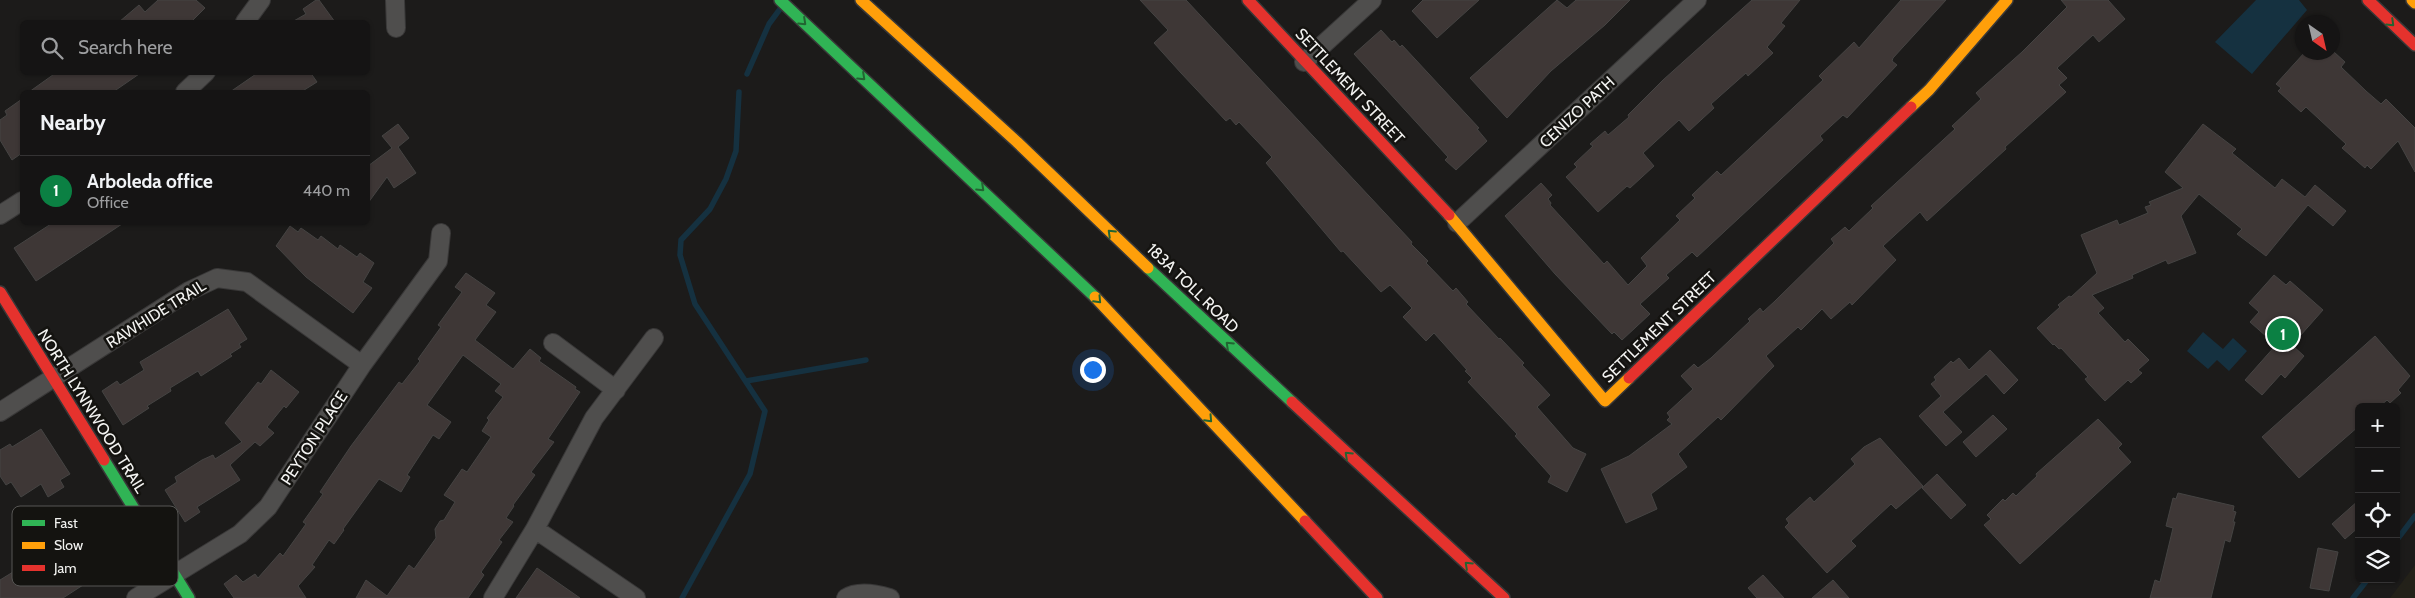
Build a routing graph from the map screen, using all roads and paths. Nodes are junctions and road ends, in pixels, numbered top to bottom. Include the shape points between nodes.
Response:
1 (261, 0) edge
2 (395, 0) edge
3 (780, 0) edge
4 (1248, 0) edge
5 (1372, 0) edge
6 (1697, 0) edge
7 (2007, 0) edge
8 (2368, 0) edge
9 (2412, 0) edge
10 (862, 2) edge
11 (2415, 3) edge
12 (246, 20) edge
13 (396, 28) dead end
14 (2415, 45) edge
15 (1304, 62) junction
16 (203, 75) edge
17 (187, 90) edge
18 (20, 202) edge
19 (0, 215) edge
20 (1456, 223) junction
21 (441, 233) dead end
22 (0, 292) edge
23 (654, 338) dead end
24 (553, 343) dead end
25 (362, 365) junction
26 (53, 379) junction
27 (616, 390) junction
28 (0, 412) edge
29 (131, 506) edge
30 (535, 529) junction
31 (178, 573) edge
32 (178, 582) edge
33 (1363, 584) junction
34 (156, 586) edge
35 (136, 598) edge
36 (188, 598) edge
37 (493, 598) edge
38 (636, 598) edge
39 (846, 598) edge
40 (890, 598) edge
41 (1372, 598) edge
42 (1377, 598) edge
43 (1504, 598) edge

1 - 12 street
2 - 13 street
3 -> 33 main road via 1092,293
4 - 15 main road, SETTLEMENT STREET
5 - 15 street
6 - 20 street, CENIZO PATH
7 - 20 main road, SETTLEMENT STREET via 1929,90 1605,402
8 -> 14 main road
9 - 11 main road
43 -> 10 main road, 183A TOLL ROAD via 1213,330 1017,142
15 - 20 main road, SETTLEMENT STREET
16 - 17 street
18 - 19 street
21 - 25 street, PEYTON PLACE via 438,262
22 - 26 main road, NORTH LYNNWOOD TRAIL
23 - 27 street
24 - 27 street
25 - 26 street, RAWHIDE TRAIL via 247,282 217,278 189,292
25 - 31 street, PEYTON PLACE via 268,507 240,534
26 - 28 street, RAWHIDE TRAIL
26 - 29 main road, NORTH LYNNWOOD TRAIL
27 - 30 street via 594,418
30 - 37 street
30 - 38 street
32 - 36 main road, NORTH LYNNWOOD TRAIL
33 - 41 main road
33 - 42 main road
34 - 35 street, PEYTON PLACE
39 - 40 street via 876,594

